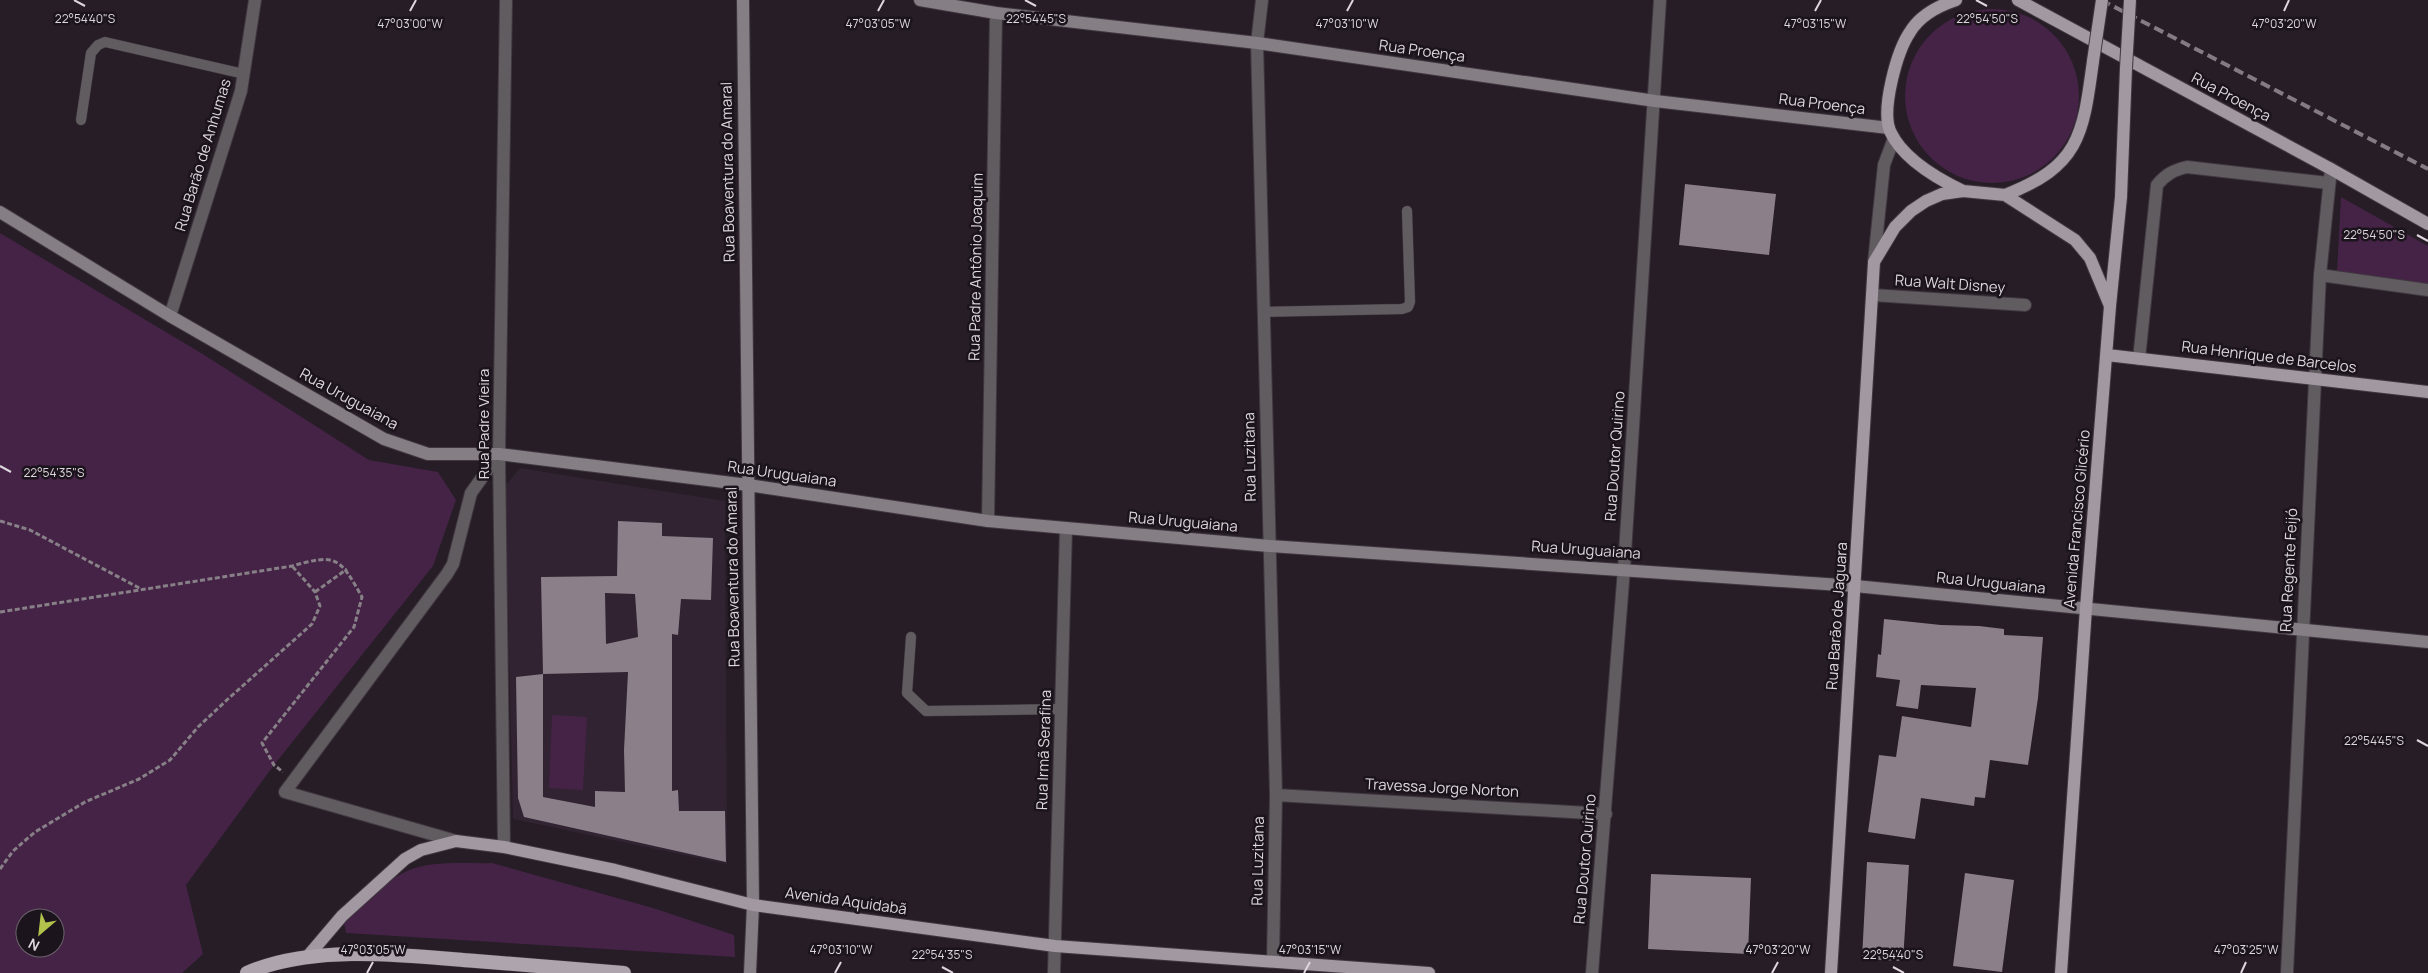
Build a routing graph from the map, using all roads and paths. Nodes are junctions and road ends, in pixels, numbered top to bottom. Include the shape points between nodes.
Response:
1 (255, 0) edge
2 (506, 0) edge
3 (743, 0) edge
4 (920, 0) edge
5 (1262, 0) edge
6 (1660, 0) edge
7 (1956, 0) edge
8 (2018, 0) edge
9 (2102, 0) edge
10 (2130, 0) edge
11 (996, 13) junction
12 (1257, 42) junction
13 (244, 74) junction
14 (1655, 101) junction
15 (81, 120) dead end
16 (1891, 133) junction
17 (2331, 169) junction
18 (2328, 183) junction
19 (1963, 191) junction
20 (2005, 195) junction
21 (1407, 211) dead end
22 (0, 212) edge
23 (2428, 224) edge
24 (1874, 262) junction
25 (2320, 275) junction
26 (2428, 290) edge
27 (1873, 295) junction
28 (2025, 305) dead end
29 (2110, 306) junction
30 (1264, 312) junction
31 (170, 316) junction
32 (2107, 355) junction
33 (2139, 359) junction
34 (2316, 379) junction
35 (2428, 392) edge
36 (499, 454) junction
37 (748, 485) junction
38 (0, 521) edge
39 (988, 521) junction
40 (1066, 528) junction
41 (1269, 546) junction
42 (292, 566) junction
43 (347, 569) junction
44 (1624, 569) junction
45 (1856, 586) junction
46 (144, 590) junction
47 (314, 592) junction
48 (2086, 608) junction
49 (0, 612) edge
50 (2302, 632) junction
51 (911, 637) dead end
52 (2428, 642) edge
53 (1061, 709) junction
54 (274, 765) dead end
55 (1276, 795) junction
56 (1606, 814) junction
57 (456, 840) junction
58 (504, 848) junction
59 (0, 869) edge
60 (753, 905) junction
61 (1055, 946) junction
62 (308, 956) junction
63 (1273, 960) junction
64 (247, 973) edge
65 (624, 973) edge
66 (750, 973) edge
67 (1054, 973) edge
68 (1427, 973) edge
69 (1592, 973) edge
70 (1832, 973) edge
71 (2061, 973) edge
72 (2287, 973) edge

1 - 13 street, Rua Barão de Anhumas
2 - 36 street, Rua Padre Vieira
3 - 37 main road, Rua Boaventura do Amaral
4 - 11 main road, Rua Proença
5 - 12 street, Rua Luzitana
6 - 14 street, Rua Doutor Quirino
7 - 16 main road, Rua Proença via 1934,8 1910,32 1888,95
8 - 17 main road, Rua Proença
9 - 20 main road, bridge via 2080,133 2070,151 2042,178
10 - 29 main road, Avenida Francisco Glicério, bridge via 2121,197
11 - 12 main road, Rua Proença
11 - 39 street, Rua Padre Antônio Joaquim
12 - 14 main road, Rua Proença
12 - 30 street, Rua Luzitana
13 - 15 lane via 105,42 98,44 91,53
13 - 31 street, Rua Barão de Anhumas
14 - 16 main road, Rua Proença
14 - 44 street, Rua Doutor Quirino
16 - 19 main road via 1925,170
16 - 24 street via 1884,165
17 - 18 street, Rua Regente Feijó
17 - 23 main road, Rua Proença
18 - 25 street, Rua Regente Feijó
18 - 33 street via 2187,167 2173,170 2164,177 2157,185
19 - 20 main road
19 - 24 main road via 1942,194 1911,211 1895,227
20 - 29 main road via 2075,240 2090,258
21 - 30 lane via 1408,307
22 - 31 main road, Rua Uruguaiana
24 - 27 main road, Rua Barão de Jaguara
25 - 26 street
25 - 34 street, Rua Regente Feijó
27 - 28 street, Rua Walt Disney
27 - 45 main road, Rua Barão de Jaguara
29 - 32 main road, Avenida Francisco Glicério
30 - 41 street, Rua Luzitana
31 - 36 main road, Rua Uruguaiana via 384,439 428,454
32 - 33 main road, Rua Henrique de Barcelos
32 - 48 main road, Avenida Francisco Glicério
33 - 34 main road, Rua Henrique de Barcelos
34 - 35 main road, Rua Henrique de Barcelos
34 - 50 street, Rua Regente Feijó
36 - 37 main road, Rua Uruguaiana
36 - 57 street via 471,493 453,564 447,574 285,792
36 - 58 street, Rua Padre Vieira
37 - 39 main road, Rua Uruguaiana
37 - 60 main road, Rua Boaventura do Amaral
38 - 46 path via 30,530
39 - 40 main road, Rua Uruguaiana
40 - 41 main road, Rua Uruguaiana
40 - 53 street, Rua Irmã Serafina
41 - 44 main road, Rua Uruguaiana
41 - 55 street, Rua Luzitana
42 - 43 path via 318,558 334,561
42 - 46 path
42 - 47 path
43 - 47 path
43 - 54 path via 362,597 354,627 262,743
44 - 45 main road, Rua Uruguaiana
44 - 56 street, Rua Doutor Quirino
45 - 48 main road, Rua Uruguaiana
45 - 70 main road, Rua Barão de Jaguara
46 - 49 path
47 - 59 path via 320,606 312,624 211,716 170,760 139,779 85,802 35,832 13,851
48 - 50 main road, Rua Uruguaiana
48 - 71 main road, Avenida Francisco Glicério
50 - 52 main road, Rua Uruguaiana
50 - 72 street, Rua Regente Feijó
51 - 53 lane via 907,694 926,711
53 - 61 street, Rua Irmã Serafina
55 - 56 street, Travessa Jorge Norton
55 - 63 street, Rua Luzitana
56 - 69 street, Rua Doutor Quirino
57 - 58 main road, Avenida Aquidabã
57 - 62 main road, Avenida Aquidabã via 421,850 405,859 342,916
58 - 60 main road, Avenida Aquidabã via 614,870
60 - 61 main road, Avenida Aquidabã
60 - 66 main road, Rua Boaventura do Amaral
61 - 63 main road, Avenida Aquidabã
61 - 67 street, Rua Irmã Serafina
62 - 64 highway
62 - 65 highway via 435,957
63 - 68 main road, Avenida Aquidabã

